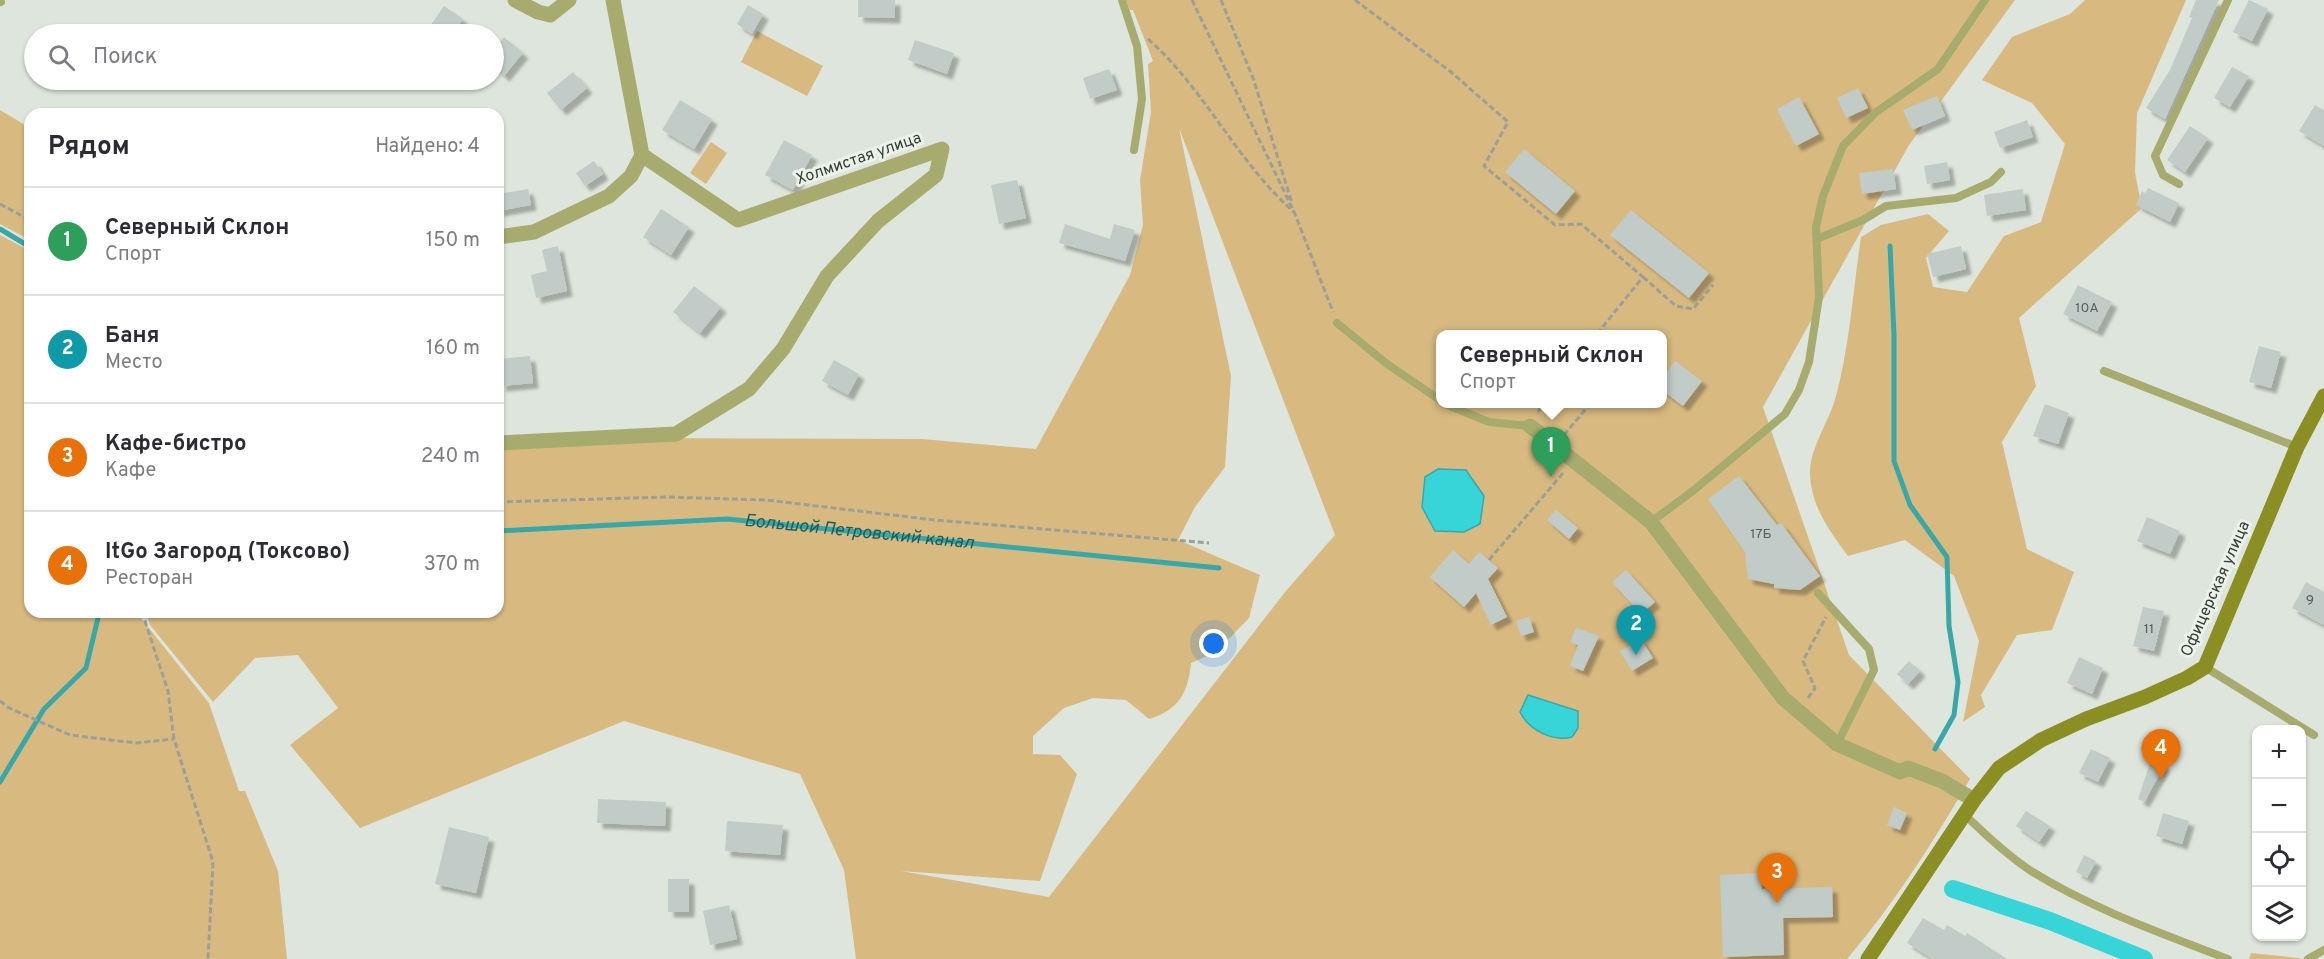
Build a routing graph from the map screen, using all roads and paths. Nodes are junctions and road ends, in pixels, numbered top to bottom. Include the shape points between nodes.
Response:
1 (516, 0) edge
2 (569, 0) edge
3 (613, 0) edge
4 (1122, 0) edge
5 (1192, 0) edge
6 (1221, 0) edge
7 (1355, 0) edge
8 (1985, 0) edge
9 (2228, 0) edge
10 (1129, 18) junction
11 (1134, 150) dead end
12 (642, 155) junction
13 (2001, 172) dead end
14 (2179, 184) dead end
15 (0, 204) edge
16 (1295, 214) junction
17 (24, 217) edge
18 (504, 236) edge
19 (1819, 238) junction
20 (1643, 277) junction
21 (1713, 285) dead end
22 (1337, 322) joint
23 (1600, 330) edge
24 (2104, 371) dead end
25 (2324, 396) edge
26 (1436, 397) edge
27 (1455, 408) edge
28 (1587, 408) edge
29 (1530, 426) joint
30 (504, 443) edge
31 (1556, 446) junction
32 (2297, 447) junction
33 (1574, 460) junction
34 (504, 502) edge
35 (1652, 522) junction
36 (1209, 543) dead end
37 (1489, 560) dead end
38 (1818, 593) dead end
39 (1831, 607) junction
40 (144, 618) edge
41 (2205, 667) junction
42 (0, 701) edge
43 (1798, 712) junction
44 (2314, 735) dead end
45 (174, 740) junction
46 (1837, 744) junction
47 (1974, 800) junction
48 (1965, 815) junction
49 (2324, 950) edge
50 (208, 959) edge
51 (1868, 959) edge
52 (2228, 959) edge
53 (2308, 959) edge

1 - 2 street via 550,15
3 - 12 street
4 - 10 lane
5 - 16 path
6 - 16 path via 1253,78
7 - 20 path via 1451,72 1508,122 1484,166 1555,225 1581,224
8 - 19 lane via 1938,69 1875,113 1843,146 1823,196 1816,227
9 - 14 lane via 2155,156 2163,175
10 - 11 lane via 1137,46 1142,99
10 - 16 path via 1166,55 1237,151
12 - 18 street via 631,176 609,196 534,232
12 - 30 street, Холмистая улица via 738,220 942,149 936,175 878,221 827,276 783,350 749,389 676,434
13 - 19 lane via 1990,182 1956,198 1886,206
15 - 17 path
16 - 22 path
19 - 35 lane via 1819,297 1809,362 1785,414
20 - 21 path via 1676,306 1693,309
20 - 23 path
22 - 26 lane via 1387,364
24 - 32 lane
25 - 32 street, Офицерская улица
27 - 29 lane via 1489,422
28 - 31 path
29 - 31 street
31 - 33 street
32 - 41 street, Офицерская улица
33 - 35 street
33 - 37 path
34 - 36 path via 666,497 766,500 935,520
35 - 43 street via 1783,698
38 - 39 lane
39 - 43 path via 1803,661 1815,688
39 - 46 lane via 1869,649 1874,670
40 - 45 path via 168,691
41 - 44 lane
41 - 47 street, Офицерская улица via 2145,698 2041,740 1999,768
42 - 45 path via 70,735 136,743
43 - 46 street
45 - 50 path via 213,862
46 - 47 street via 1900,772 1908,768 1942,781
47 - 48 street, Офицерская улица
48 - 51 street, Офицерская улица
48 - 52 lane via 2030,870 2071,893
49 - 53 lane

